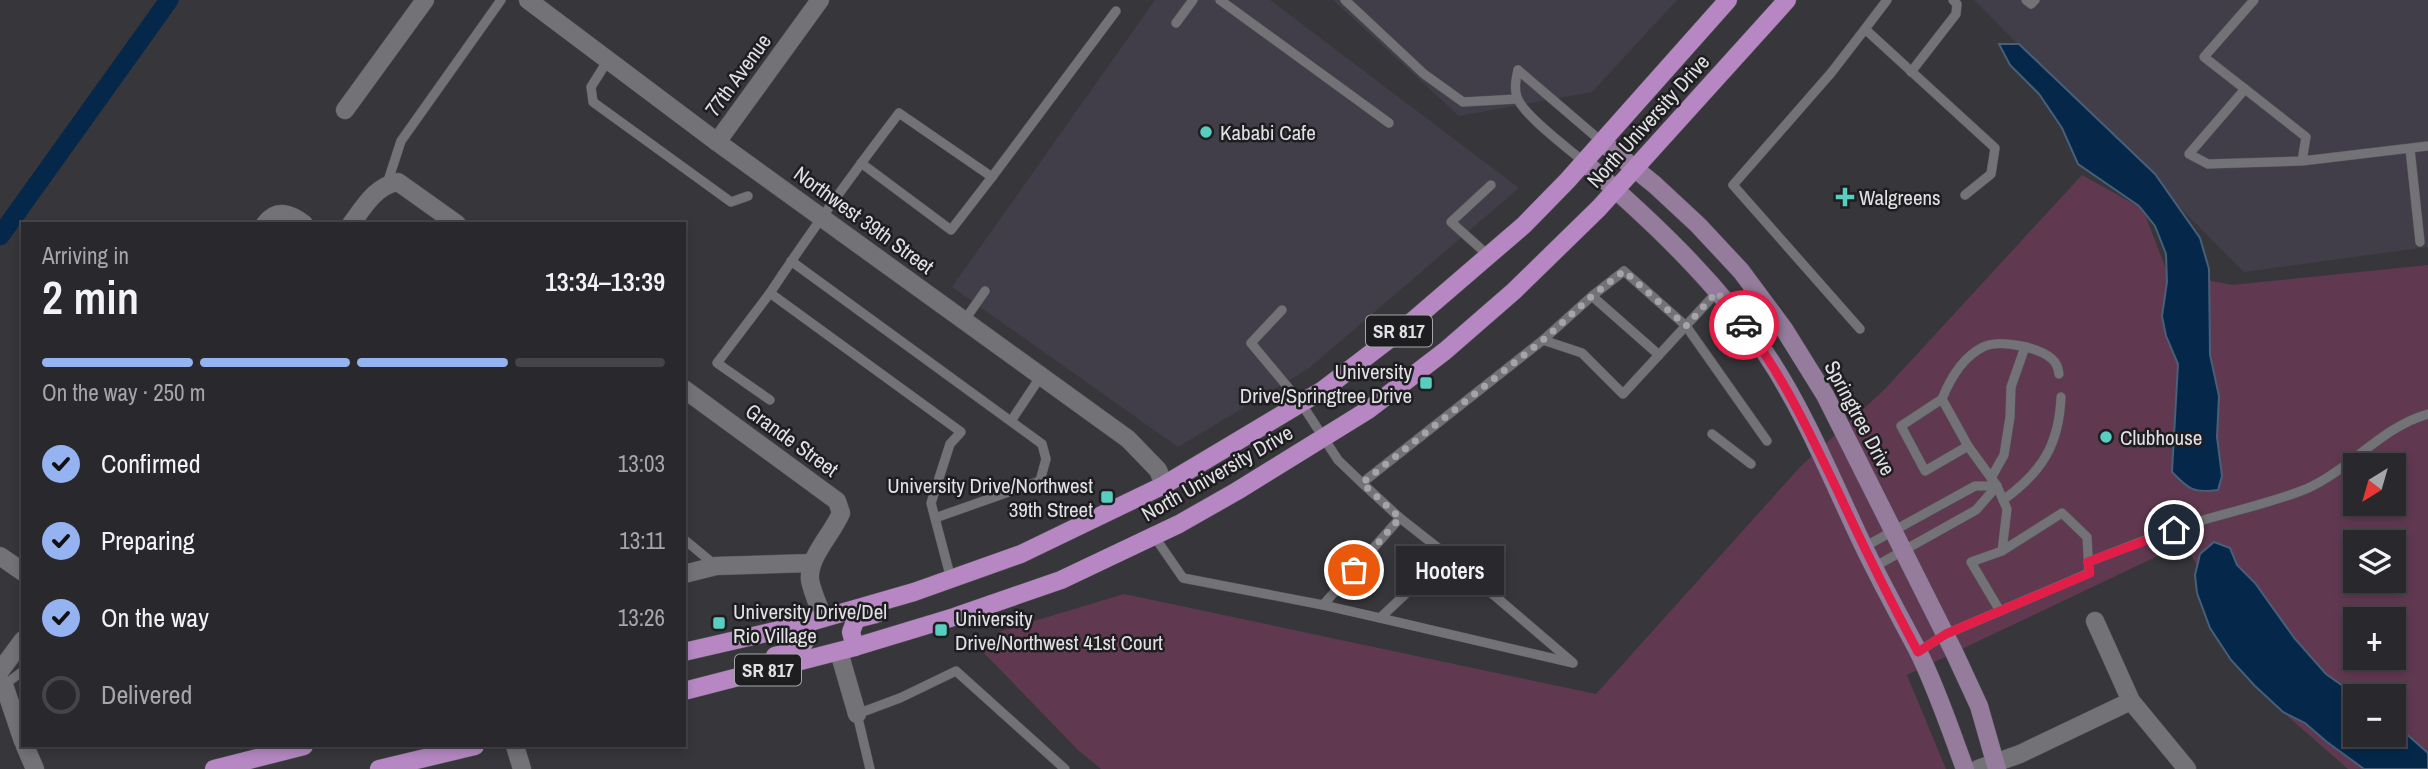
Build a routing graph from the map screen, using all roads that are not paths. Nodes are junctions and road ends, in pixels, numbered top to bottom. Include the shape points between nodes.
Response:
1 (425, 0) edge
2 (500, 0) edge
3 (820, 0) edge
4 (1193, 0) edge
5 (1220, 0) edge
6 (1345, 0) edge
7 (1728, 0) edge
8 (1787, 0) edge
9 (1886, 0) edge
10 (1953, 0) edge
11 (2254, 0) edge
12 (535, 2) edge
13 (1116, 11) dead end
14 (1176, 23) dead end
15 (1865, 29) junction
16 (608, 60) junction
17 (1911, 72) junction
18 (2245, 89) junction
19 (1517, 99) junction
20 (345, 110) dead end
21 (1389, 123) dead end
22 (717, 142) junction
23 (1602, 142) junction
24 (2428, 146) edge
25 (2410, 149) junction
26 (1584, 162) junction
27 (2302, 162) junction
28 (861, 163) junction
29 (1635, 168) junction
30 (992, 177) junction
31 (387, 184) junction
32 (1491, 185) dead end
33 (1616, 190) junction
34 (1965, 195) dead end
35 (748, 196) dead end
36 (821, 217) junction
37 (267, 222) edge
38 (301, 222) edge
39 (353, 222) edge
40 (454, 222) edge
41 (2420, 242) dead end
42 (1489, 256) junction
43 (791, 261) junction
44 (985, 291) dead end
45 (1717, 292) junction
46 (769, 293) junction
47 (1592, 296) junction
48 (1282, 310) dead end
49 (964, 321) junction
50 (1686, 326) junction
51 (1860, 329) dead end
52 (1543, 340) junction
53 (2025, 347) junction
54 (1659, 355) junction
55 (2059, 374) dead end
56 (1041, 376) junction
57 (686, 390) edge
58 (2061, 397) dead end
59 (1942, 399) junction
60 (770, 400) dead end
61 (1301, 403) junction
62 (2428, 414) edge
63 (1011, 421) junction
64 (1712, 434) dead end
65 (1323, 438) junction
66 (1767, 441) dead end
67 (1968, 446) junction
68 (1751, 464) dead end
69 (1994, 482) junction
70 (1362, 483) junction
71 (1164, 485) junction
72 (2003, 500) junction
73 (1400, 518) junction
74 (935, 519) junction
75 (1892, 529) junction
76 (1154, 536) junction
77 (686, 541) edge
78 (1864, 547) junction
79 (1903, 550) junction
80 (2002, 551) junction
81 (1447, 555) junction
82 (0, 556) edge
83 (2088, 562) junction
84 (812, 563) junction
85 (716, 566) junction
86 (1874, 567) junction
87 (21, 571) edge
88 (686, 574) edge
89 (951, 579) junction
90 (899, 595) junction
91 (1324, 605) junction
92 (2000, 611) junction
93 (823, 618) junction
94 (1380, 618) junction
95 (2095, 621) dead end
96 (804, 623) junction
97 (1946, 634) junction
98 (21, 644) edge
99 (847, 650) junction
100 (686, 652) edge
101 (1918, 652) junction
102 (764, 670) junction
103 (21, 672) edge
104 (1, 679) edge
105 (686, 690) edge
106 (2131, 701) junction
107 (857, 714) junction
108 (21, 731) edge
109 (25, 747) edge
110 (300, 747) edge
111 (471, 747) edge
112 (515, 747) edge
113 (1990, 767) edge
114 (35, 769) edge
115 (214, 769) edge
116 (379, 769) edge
117 (522, 769) edge
118 (870, 769) edge
119 (1065, 769) edge
120 (1965, 769) edge
121 (2187, 769) edge

1 - 20 street
2 - 31 lane via 401,141
3 - 22 street, 77th Avenue
4 - 14 lane
5 - 21 lane
6 - 19 lane via 1424,74 1463,102
7 - 23 main road, North University Drive / SR 817
8 - 29 main road, North University Drive / SR 817
9 - 15 lane
10 - 17 lane via 1956,14
11 - 18 lane via 2204,57
12 - 16 street, Northwest 39th Street
13 - 30 lane
15 - 17 lane
15 - 51 lane via 1733,185
16 - 22 street, Northwest 39th Street
16 - 35 lane via 591,87 593,102 731,202
17 - 34 lane via 1995,148 1991,174
18 - 27 lane via 2306,137
18 - 27 lane via 2189,154 2208,164
19 - 23 lane via 1518,70
19 - 26 lane
22 - 36 street, Northwest 39th Street
23 - 26 main road, North University Drive / SR 817
23 - 29 street, Springtree Drive
24 - 25 lane
25 - 27 lane
25 - 41 lane
26 - 33 street
26 - 42 main road, North University Drive / SR 817
28 - 30 lane via 899,113
28 - 30 lane via 951,230
28 - 36 lane
29 - 33 main road, North University Drive / SR 817
29 - 75 street, Springtree Drive via 1741,271 1784,329 1825,395
31 - 39 street
31 - 40 street via 398,182
32 - 42 lane via 1451,222
33 - 45 street
33 - 65 main road, North University Drive / SR 817 via 1514,291 1445,351
36 - 43 lane
36 - 49 street, Northwest 39th Street
37 - 38 street via 281,214
42 - 61 main road, North University Drive / SR 817 via 1409,324
43 - 46 lane
43 - 63 lane
44 - 49 lane
45 - 50 lane
45 - 78 street via 1766,354 1790,395
46 - 60 lane via 717,363
46 - 74 lane via 961,432 950,444 931,503
47 - 50 lane via 1624,271
47 - 52 lane
47 - 54 lane
48 - 61 lane via 1251,343
49 - 56 street, Northwest 39th Street
50 - 54 lane
50 - 66 lane
52 - 54 lane via 1582,353 1623,394
52 - 70 lane
53 - 55 lane via 2052,358
53 - 59 lane via 1983,347 1961,366
53 - 69 lane via 2011,387 2004,455
56 - 63 lane
56 - 71 street, Northwest 39th Street via 1128,439 1158,470
57 - 84 street, Grande Street via 837,501 841,513 836,526
58 - 72 lane via 2054,441 2045,458 2035,474
59 - 67 lane
59 - 67 lane via 1900,425 1924,471
61 - 65 lane
61 - 71 main road, North University Drive / SR 817
62 - 83 lane via 2395,428 2307,488 2195,522
63 - 74 lane via 1042,444 1046,459 1040,481
64 - 68 lane
65 - 70 lane
65 - 76 main road, North University Drive / SR 817
67 - 69 lane
69 - 72 lane
69 - 75 lane via 1975,486
69 - 79 lane via 1976,510
70 - 73 lane
71 - 89 main road, North University Drive / SR 817 via 1021,554
72 - 80 lane via 2007,509
73 - 81 lane
73 - 91 lane
74 - 89 lane
75 - 78 lane
75 - 79 street, Springtree Drive
76 - 91 lane via 1183,578
76 - 99 main road, North University Drive / SR 817 via 1061,580
77 - 85 lane
78 - 86 street
79 - 86 lane
79 - 97 street, Springtree Drive
80 - 83 lane via 2062,513 2087,537
80 - 92 lane via 1971,562
81 - 94 lane
81 - 94 lane via 1573,663
82 - 87 street
83 - 92 lane via 2090,573
84 - 85 street
84 - 93 street via 810,581
85 - 88 street
86 - 101 street
89 - 90 main road, North University Drive / SR 817
90 - 93 main road, North University Drive / SR 817
90 - 99 main road via 889,610 856,619
91 - 94 lane
92 - 97 lane
93 - 96 main road, North University Drive / SR 817
95 - 106 street
96 - 100 main road, North University Drive / SR 817
96 - 102 main road via 807,637 800,649 773,657
97 - 101 lane
97 - 113 street, Springtree Drive via 1979,706
98 - 104 street
99 - 102 main road, North University Drive / SR 817
99 - 107 street
101 - 120 street
102 - 105 main road, North University Drive / SR 817
103 - 104 lane
104 - 108 street
106 - 113 street
106 - 121 street
107 - 118 lane
107 - 119 lane via 956,671
109 - 114 street
110 - 115 main road
111 - 116 main road
112 - 117 street

